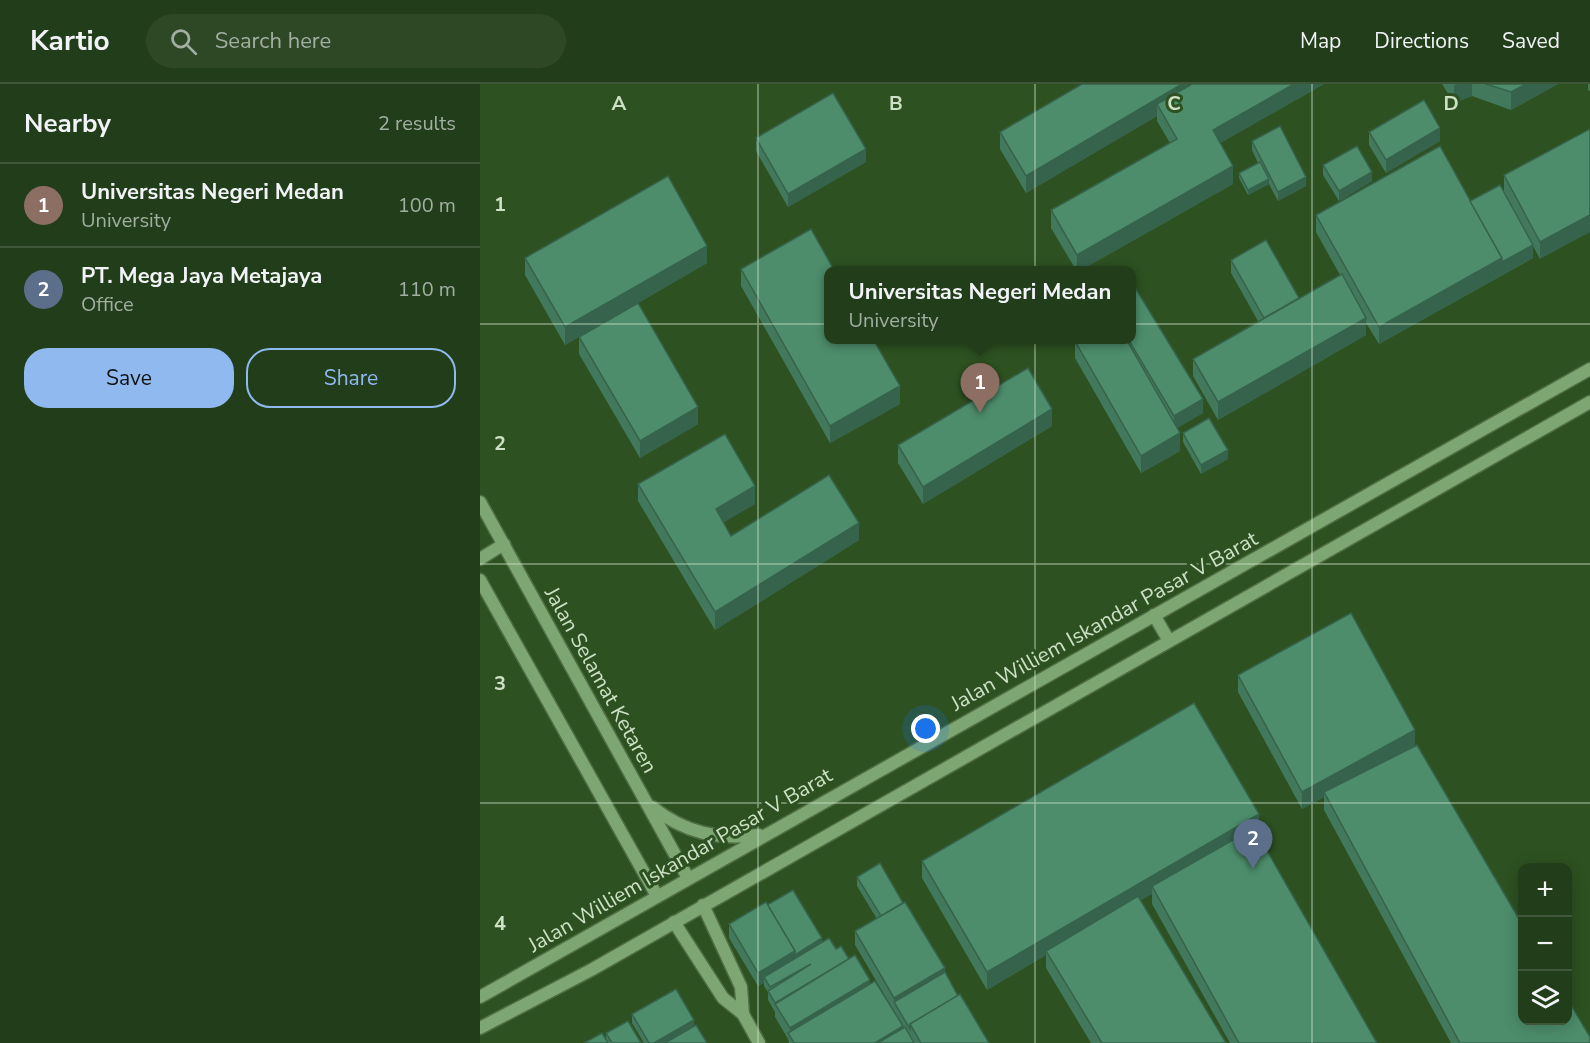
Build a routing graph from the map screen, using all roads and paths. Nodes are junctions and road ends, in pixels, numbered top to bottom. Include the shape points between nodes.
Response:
1 (1590, 369) edge
2 (1590, 402) edge
3 (480, 502) edge
4 (504, 544) junction
5 (480, 559) edge
6 (480, 580) edge
7 (1154, 615) junction
8 (1169, 641) junction
9 (647, 802) junction
10 (765, 835) junction
11 (688, 878) junction
12 (657, 896) junction
13 (703, 905) junction
14 (674, 922) junction
15 (480, 997) edge
16 (743, 1014) junction
17 (480, 1028) edge
18 (759, 1043) edge

1 - 7 street, Jalan Williem Iskandar Pasar V Barat
2 - 8 street
3 - 4 street, Jalan Selamat Ketaren
4 - 5 street
4 - 9 street, Jalan Selamat Ketaren
6 - 12 street
7 - 8 street
7 - 10 street, Jalan Williem Iskandar Pasar V Barat
8 - 13 street
9 - 10 street via 689,830 739,838
9 - 11 street, Jalan Selamat Ketaren
10 - 11 street, Jalan Williem Iskandar Pasar V Barat
11 - 12 street, Jalan Williem Iskandar Pasar V Barat
12 - 15 street, Jalan Williem Iskandar Pasar V Barat
13 - 14 street
13 - 16 street via 741,987
14 - 16 street via 723,998
14 - 17 street
16 - 18 street

